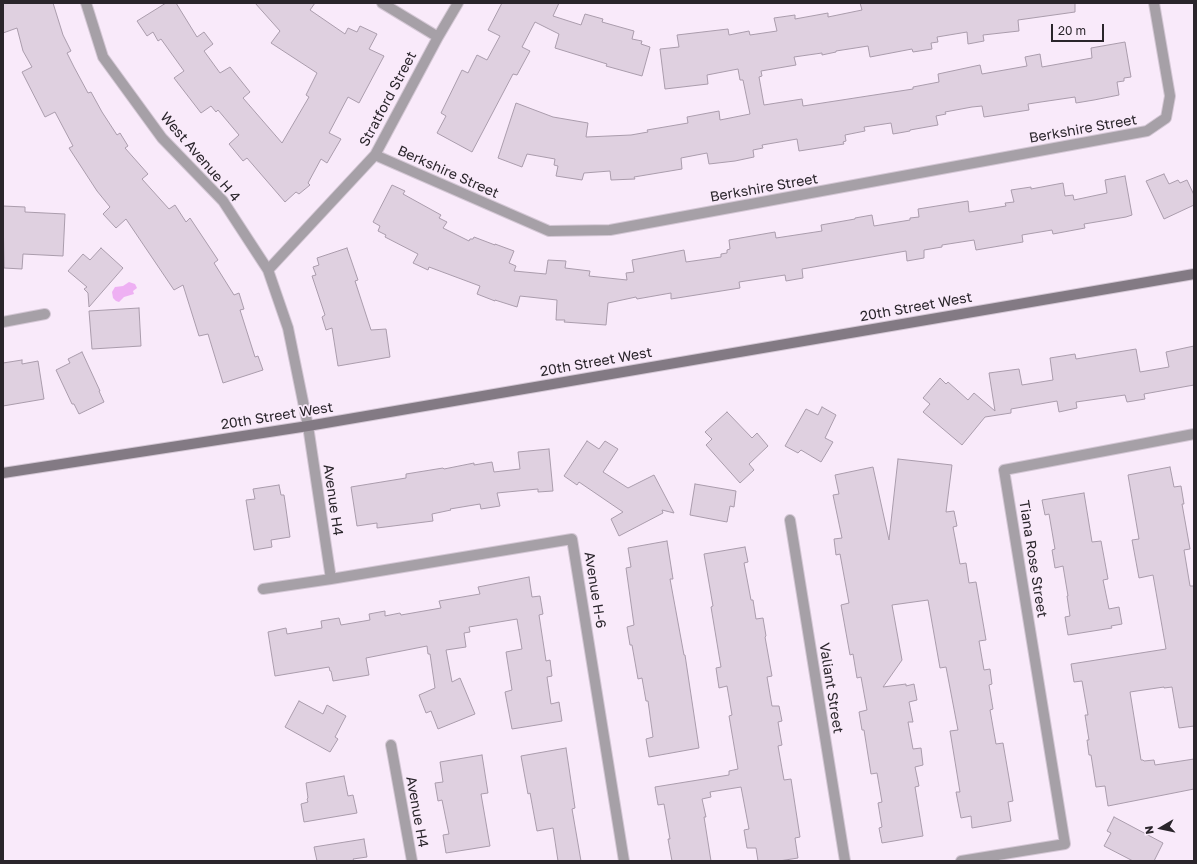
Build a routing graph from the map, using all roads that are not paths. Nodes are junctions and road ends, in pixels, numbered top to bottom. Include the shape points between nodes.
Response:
1 (86, 3) edge
2 (382, 3) edge
3 (458, 3) edge
4 (1154, 3) edge
5 (438, 37) junction
6 (375, 155) junction
7 (268, 270) junction
8 (1194, 274) edge
9 (45, 314) dead end
10 (3, 322) edge
11 (308, 426) junction
12 (1194, 434) edge
13 (3, 474) edge
14 (790, 520) dead end
15 (331, 579) junction
16 (263, 589) dead end
17 (391, 745) dead end
18 (412, 861) edge
19 (624, 861) edge
20 (845, 861) edge
21 (961, 861) edge

1 - 7 street, West Avenue H 4 via 102,57 162,138 222,201
2 - 5 street
3 - 5 street, Stratford Street
4 - 6 street, Berkshire Street via 1170,96 1166,118 1147,131 610,230 549,231
5 - 6 street, Stratford Street
6 - 7 street, Stratford Street
7 - 11 street, West Avenue H 4 via 288,328
8 - 11 main road, 20th Street West
9 - 10 street
11 - 13 main road, 20th Street West
11 - 15 street, Avenue H4
12 - 21 street, Tiana Rose Street via 1004,470 1065,844
14 - 20 street, Valiant Street
15 - 16 street, Avenue H-6
15 - 19 street, Avenue H-6 via 572,539
17 - 18 street, Avenue H4

